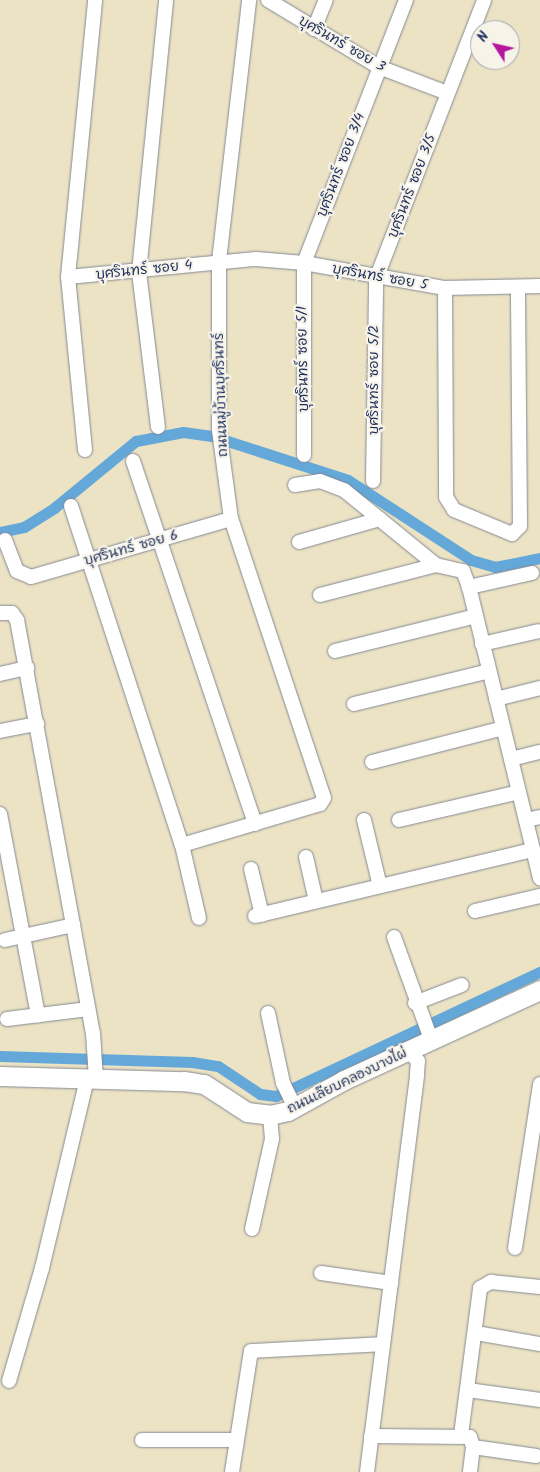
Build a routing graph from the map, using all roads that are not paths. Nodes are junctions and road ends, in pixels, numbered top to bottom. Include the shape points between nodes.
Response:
1 (95, 0) edge
2 (166, 0) edge
3 (249, 0) edge
4 (268, 0) edge
5 (326, 0) edge
6 (406, 0) edge
7 (484, 0) edge
8 (314, 29) junction
9 (379, 67) junction
10 (447, 93) junction
11 (220, 261) junction
12 (304, 263) junction
13 (139, 272) junction
14 (68, 277) junction
15 (376, 279) junction
16 (540, 286) edge
17 (445, 288) junction
18 (518, 288) junction
19 (158, 427) dead end
20 (86, 450) dead end
21 (304, 454) dead end
22 (132, 461) dead end
23 (373, 481) dead end
24 (295, 485) dead end
25 (71, 506) dead end
26 (231, 520) junction
27 (380, 520) junction
28 (160, 538) junction
29 (5, 540) dead end
30 (299, 542) dead end
31 (90, 560) junction
32 (436, 565) junction
33 (532, 573) dead end
34 (469, 587) junction
35 (320, 595) dead end
36 (0, 613) edge
37 (476, 616) junction
38 (539, 631) edge
39 (482, 644) junction
40 (335, 651) dead end
41 (27, 668) junction
42 (489, 671) junction
43 (0, 674) edge
44 (540, 688) edge
45 (496, 699) junction
46 (354, 704) dead end
47 (37, 724) junction
48 (503, 728) junction
49 (0, 732) edge
50 (540, 752) edge
51 (511, 759) junction
52 (372, 762) dead end
53 (519, 792) junction
54 (0, 814) edge
55 (540, 817) edge
56 (364, 820) dead end
57 (399, 820) dead end
58 (526, 820) junction
59 (255, 824) junction
60 (182, 845) junction
61 (533, 850) junction
62 (306, 857) dead end
63 (251, 869) dead end
64 (539, 873) edge
65 (380, 886) junction
66 (540, 896) edge
67 (316, 901) junction
68 (475, 911) dead end
69 (199, 918) dead end
70 (73, 925) junction
71 (24, 936) junction
72 (394, 937) dead end
73 (5, 940) dead end
74 (462, 985) dead end
75 (540, 990) edge
76 (415, 1003) junction
77 (88, 1010) junction
78 (268, 1013) dead end
79 (38, 1015) junction
80 (7, 1019) dead end
81 (427, 1031) junction
82 (409, 1052) junction
83 (0, 1076) edge
84 (93, 1076) junction
85 (540, 1084) edge
86 (291, 1099) junction
87 (270, 1115) junction
88 (252, 1229) dead end
89 (515, 1248) dead end
90 (320, 1273) dead end
91 (391, 1283) junction
92 (540, 1287) edge
93 (476, 1333) junction
94 (383, 1344) junction
95 (540, 1344) edge
96 (8, 1381) dead end
97 (468, 1390) junction
98 (540, 1400) edge
99 (461, 1435) junction
100 (371, 1436) junction
101 (142, 1440) dead end
102 (237, 1440) junction
103 (473, 1447) junction
104 (536, 1456) dead end
105 (232, 1472) edge
106 (367, 1472) edge
107 (470, 1472) edge

1 - 14 street
2 - 13 street
3 - 11 street, ถนนหมู่บ้านบุศรินทร์
4 - 8 street, บุศรินทร์ ซอย 3
5 - 8 street
6 - 9 street, บุศรินทร์ ซอย 3/4
7 - 10 street, บุศรินทร์ ซอย 3/5
8 - 9 street, บุศรินทร์ ซอย 3
9 - 10 street, บุศรินทร์ ซอย 3
9 - 12 street, บุศรินทร์ ซอย 3/4
10 - 15 street, บุศรินทร์ ซอย 3/5
11 - 12 street, บุศรินทร์ ซอย 5
11 - 13 street, บุศรินทร์ ซอย 4
11 - 26 street, ถนนหมู่บ้านบุศรินทร์ via 219,430
12 - 15 street, บุศรินทร์ ซอย 5
12 - 21 street, บุศรินทร์ ซอย 5/1
13 - 14 street, บุศรินทร์ ซอย 4
13 - 19 street
14 - 20 street
15 - 17 street, บุศรินทร์ ซอย 5
15 - 23 street, บุศรินทร์ ซอย 5/2
16 - 18 street, บุศรินทร์ ซอย 5
17 - 18 street, บุศรินทร์ ซอย 5
17 - 18 street via 446,497 454,510 512,534 520,526
22 - 28 street
24 - 27 street via 320,481 336,487
25 - 31 street
26 - 28 street, บุศรินทร์ ซอย 6
26 - 59 street, ถนนหมู่บ้านบุศรินทร์ via 324,795 320,804
27 - 30 street
27 - 32 street
28 - 31 street, บุศรินทร์ ซอย 6
28 - 59 street
29 - 31 street, บุศรินทร์ ซอย 6 via 17,572 31,577
31 - 60 street
32 - 34 street via 463,571
32 - 35 street
33 - 34 street
34 - 37 street
36 - 41 street via 12,613 17,620
37 - 39 street
37 - 40 street
38 - 39 street
39 - 42 street
41 - 43 street
41 - 47 street
42 - 45 street
42 - 46 street
44 - 45 street
45 - 48 street
47 - 49 street
47 - 70 street
48 - 51 street
48 - 52 street
50 - 51 street
51 - 53 street
53 - 57 street
53 - 58 street
54 - 71 street
55 - 58 street
56 - 65 street
58 - 61 street
59 - 60 street
60 - 69 street
61 - 64 street
61 - 65 street
62 - 67 street
63 - 67 street via 258,916
65 - 67 street
66 - 68 street
70 - 71 street
70 - 77 street
71 - 73 street
71 - 79 street
72 - 76 street
74 - 76 street
75 - 81 street, ถนนเลียบคลองบางไผ่
76 - 81 street
77 - 79 street
77 - 84 street via 95,1046
78 - 86 street
79 - 80 street
81 - 82 street, ถนนเลียบคลองบางไผ่
82 - 86 street, ถนนเลียบคลองบางไผ่
82 - 91 street via 418,1061 418,1068
83 - 84 street, ถนนเลียบคลองบางไผ่
84 - 87 street, ถนนเลียบคลองบางไผ่ via 204,1084 247,1112
84 - 96 street
85 - 89 street
86 - 87 street, ถนนเลียบคลองบางไผ่
87 - 88 street via 272,1139
90 - 91 street
91 - 94 street
92 - 93 street via 485,1283 480,1288
93 - 95 street
93 - 97 street
94 - 100 street
94 - 102 street via 259,1347 252,1351
97 - 98 street
97 - 99 street
99 - 100 street
99 - 103 street via 470,1437
100 - 106 street
101 - 102 street
102 - 105 street
103 - 104 street
103 - 107 street

